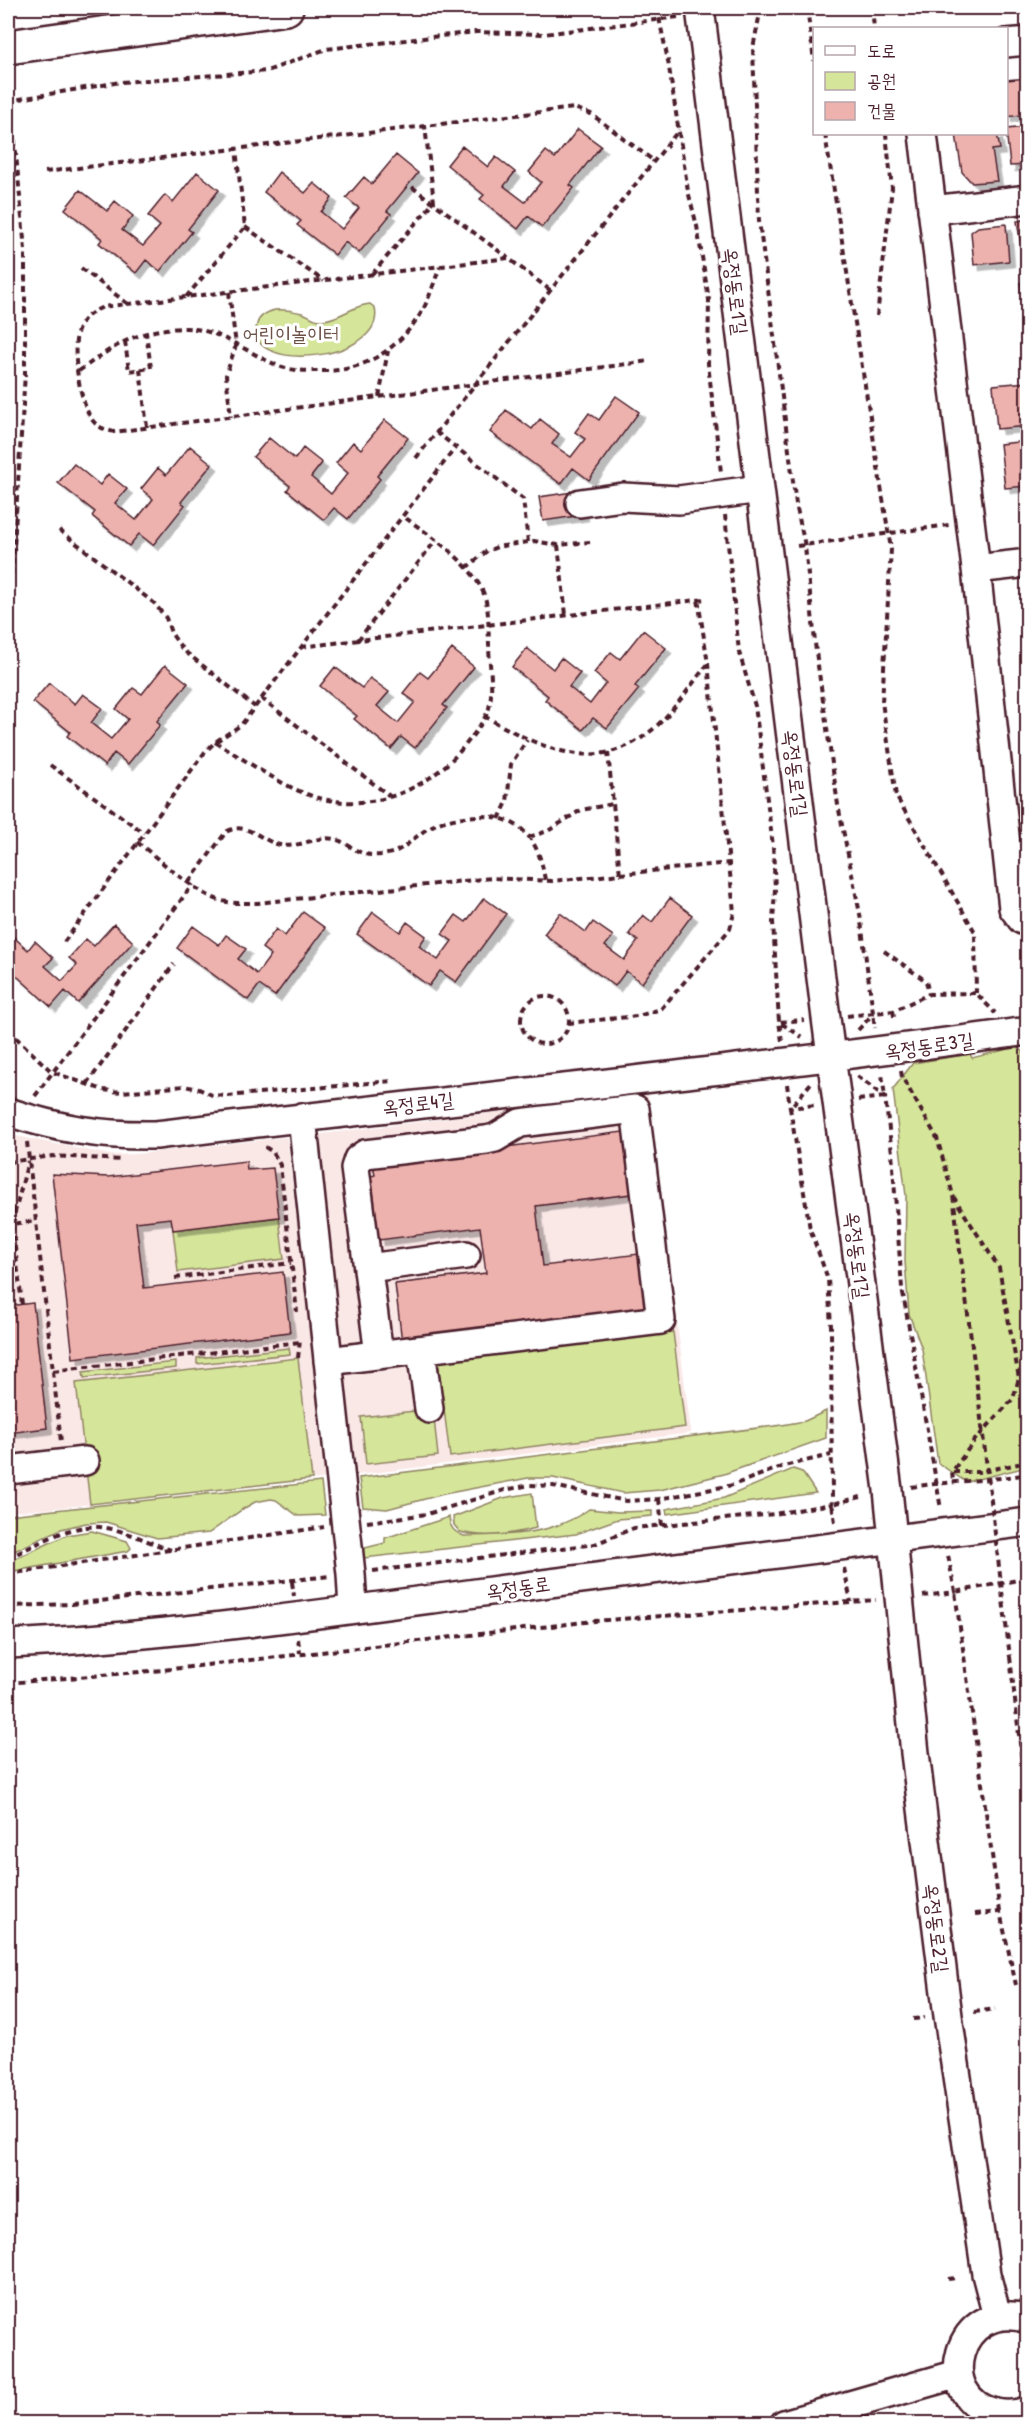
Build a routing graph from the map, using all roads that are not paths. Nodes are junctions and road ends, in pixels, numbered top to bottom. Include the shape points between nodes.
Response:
1 (286, 8) edge
2 (700, 8) edge
3 (1028, 41) edge
4 (1008, 43) edge
5 (8, 47) edge
6 (923, 135) edge
7 (1028, 199) edge
8 (932, 210) junction
9 (760, 489) junction
10 (580, 503) dead end
11 (1028, 563) edge
12 (976, 569) junction
13 (1028, 922) edge
14 (1021, 1032) edge
15 (831, 1058) junction
16 (418, 1103) junction
17 (8, 1113) edge
18 (302, 1117) junction
19 (421, 1148) junction
20 (466, 1255) dead end
21 (368, 1268) junction
22 (380, 1355) junction
23 (328, 1361) junction
24 (430, 1366) junction
25 (429, 1409) dead end
26 (74, 1462) road end
27 (8, 1470) edge
28 (1028, 1522) edge
29 (894, 1538) junction
30 (353, 1609) junction
31 (8, 1644) edge
32 (997, 2316) junction
33 (1028, 2319) edge
34 (958, 2374) junction
35 (1028, 2410) edge
36 (784, 2424) edge

1 - 5 main road
2 - 9 street, 옥정동로1길
3 - 4 street
6 - 8 street
7 - 8 street
8 - 12 street
9 - 10 street via 679,500 623,497
9 - 15 street, 옥정동로1길
11 - 12 street
12 - 13 street via 1013,908
14 - 15 street, 옥정동로3길
15 - 16 street, 옥정로4길
15 - 29 street, 옥정동로1길
16 - 18 street, 옥정로4길
16 - 19 street
17 - 18 street, 옥정로4길 via 75,1131 123,1136
18 - 23 street
19 - 21 street via 365,1154 355,1163
19 - 24 street via 495,1138 520,1123 635,1109 662,1330
20 - 21 street
21 - 22 street
22 - 23 street
22 - 24 street
23 - 30 street
24 - 25 street
26 - 27 street
28 - 29 street, 옥정동로
29 - 30 street, 옥정동로
29 - 32 street, 옥정동로2길 via 915,1753 948,2016 986,2274
30 - 31 street, 옥정동로 via 75,1641
32 - 33 street
32 - 34 street via 983,2321 966,2337 958,2359
34 - 35 street via 975,2403 990,2411 1006,2415
34 - 36 street

